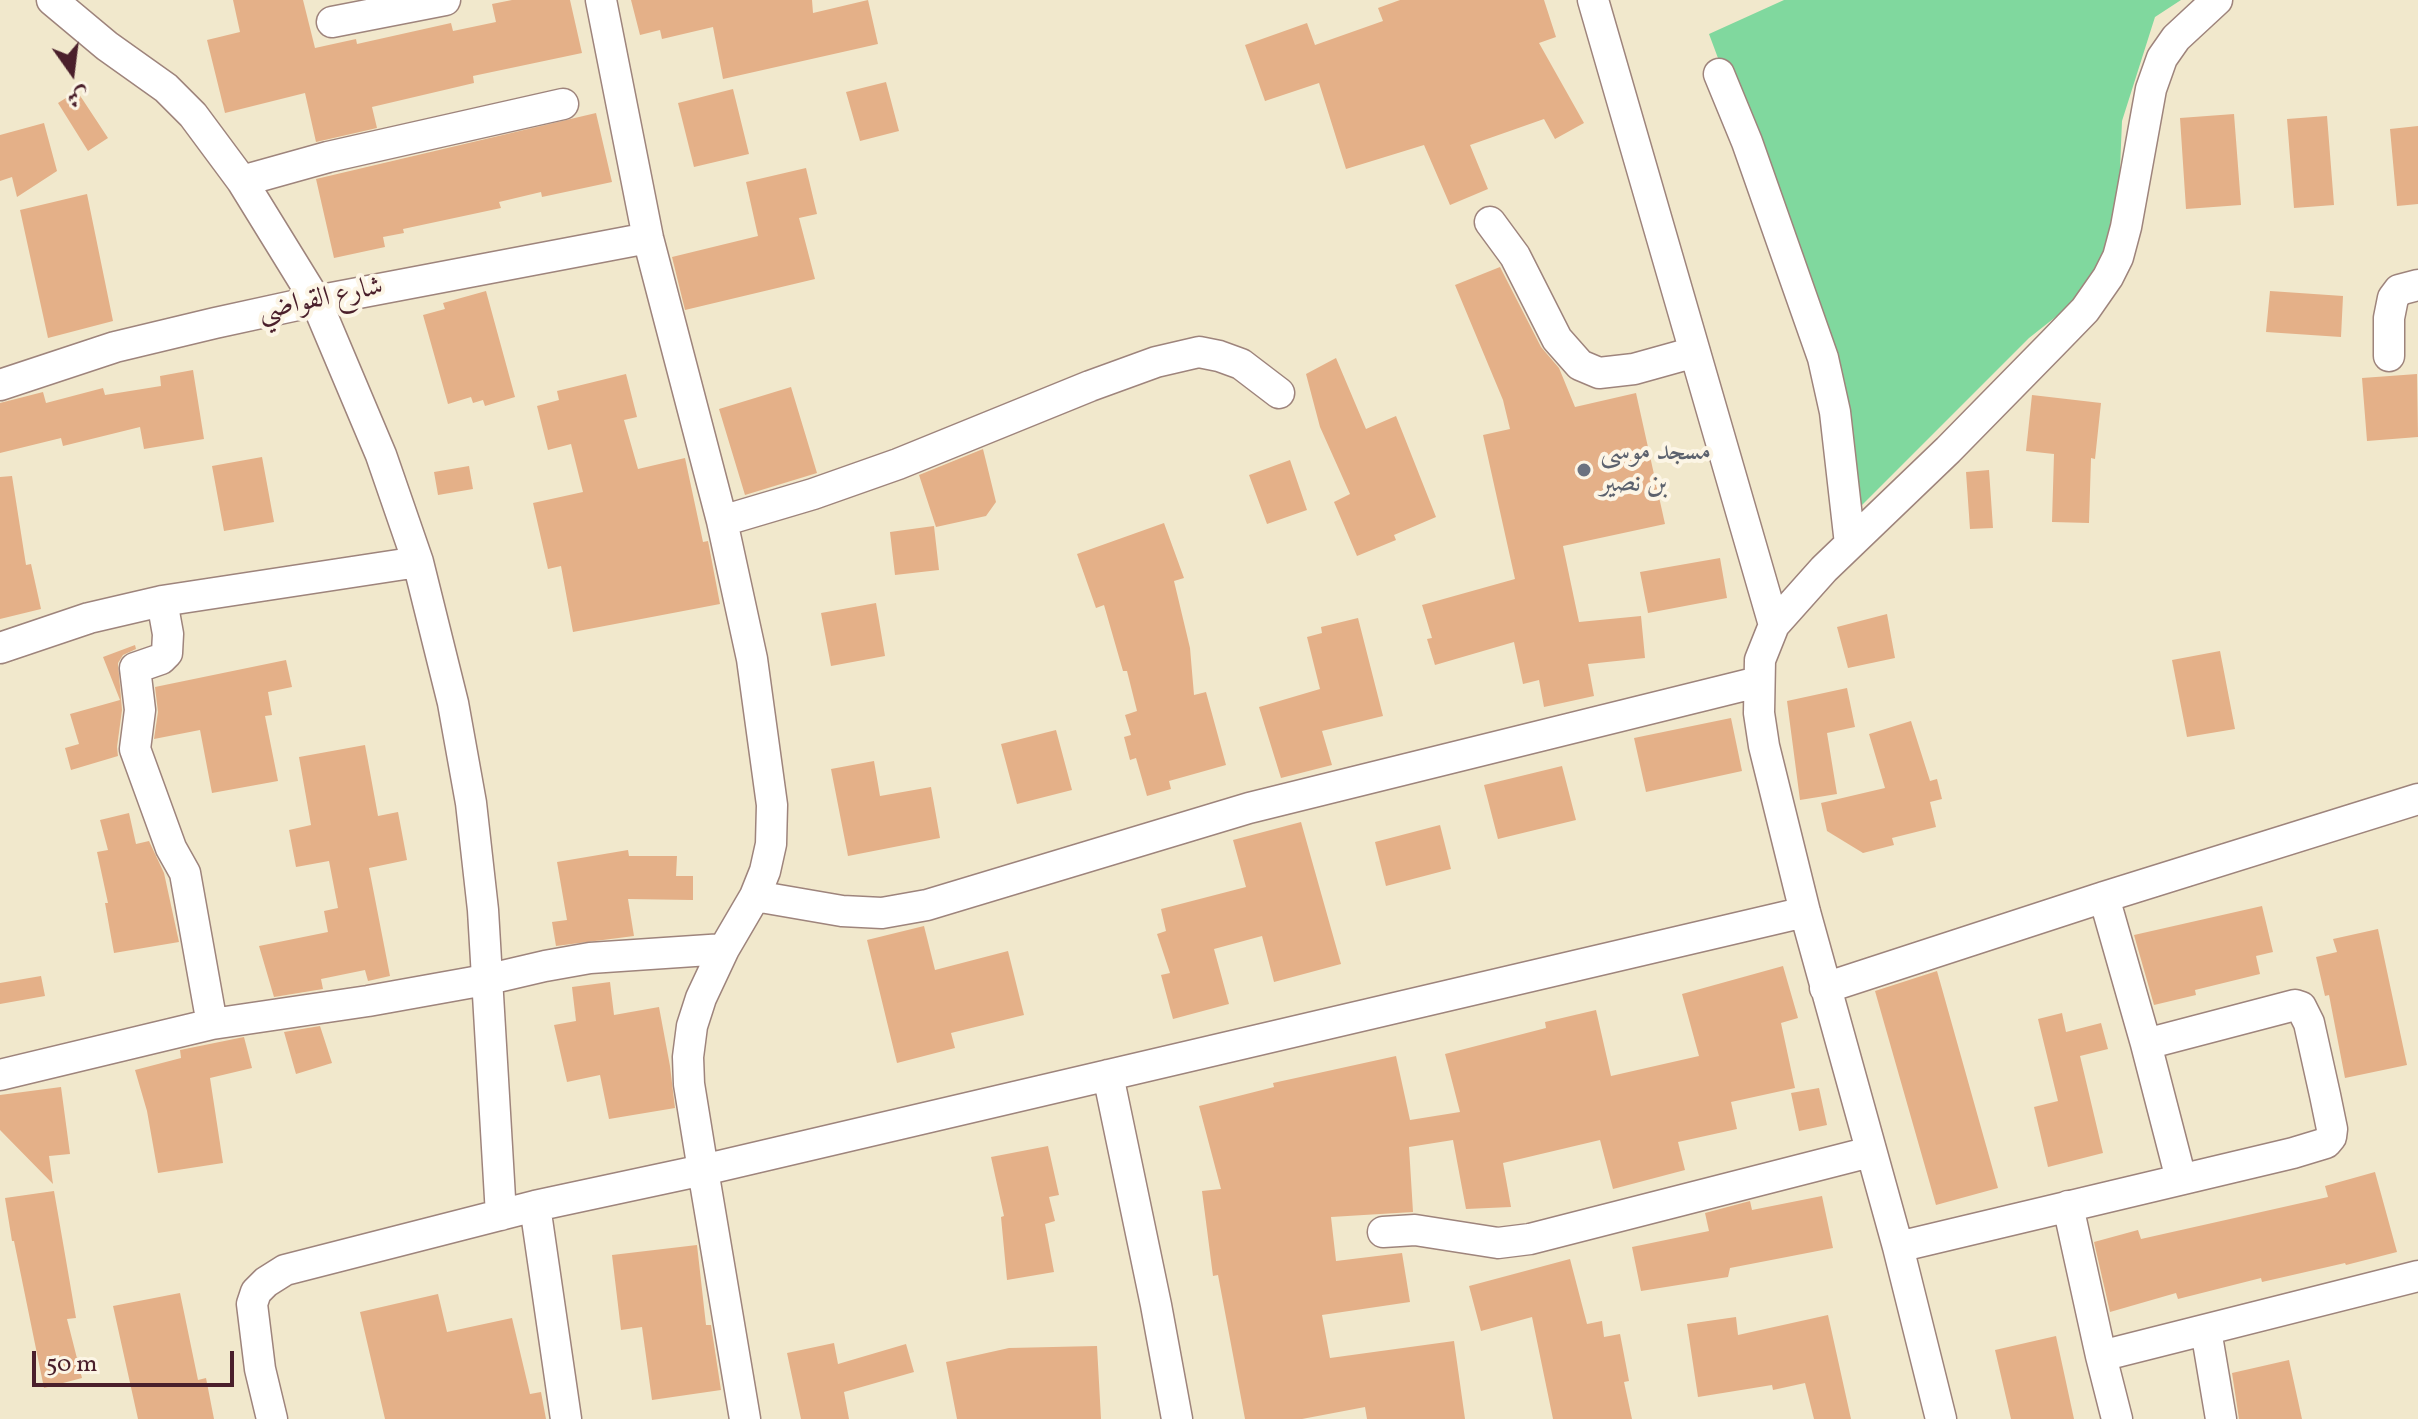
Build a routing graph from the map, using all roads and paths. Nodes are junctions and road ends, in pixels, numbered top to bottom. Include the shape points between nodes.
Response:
1 (52, 0) edge
2 (445, 0) edge
3 (601, 0) edge
4 (1593, 0) edge
5 (2217, 0) edge
6 (332, 22) dead end
7 (1719, 74) dead end
8 (563, 104) dead end
9 (242, 181) junction
10 (1490, 222) dead end
11 (648, 238) junction
12 (2418, 285) edge
13 (316, 301) junction
14 (1695, 352) junction
15 (2389, 356) dead end
16 (0, 385) edge
17 (1279, 393) dead end
18 (722, 521) junction
19 (1850, 544) junction
20 (418, 562) junction
21 (162, 601) junction
22 (1774, 625) junction
23 (0, 648) edge
24 (1758, 682) junction
25 (2418, 799) edge
26 (755, 896) junction
27 (2104, 897) junction
28 (1805, 912) junction
29 (724, 949) junction
30 (485, 980) junction
31 (1825, 988) junction
32 (212, 1024) junction
33 (2146, 1044) junction
34 (0, 1075) edge
35 (1108, 1075) junction
36 (1870, 1152) junction
37 (703, 1170) junction
38 (2181, 1179) junction
39 (535, 1206) junction
40 (2068, 1206) junction
41 (501, 1215) junction
42 (1383, 1232) dead end
43 (1898, 1247) junction
44 (2418, 1276) edge
45 (2206, 1330) junction
46 (2101, 1356) junction
47 (272, 1419) edge
48 (566, 1419) edge
49 (745, 1419) edge
50 (1177, 1419) edge
51 (1941, 1419) edge
52 (2117, 1419) edge
53 (2221, 1419) edge

1 - 9 street via 166,88
2 - 6 street
3 - 11 street
4 - 14 street
5 - 19 street via 2162,58 2151,89 2126,227 2108,277 2085,310
7 - 19 street via 1823,358 1835,412
8 - 9 street
9 - 13 street
10 - 14 street via 1515,256 1557,339 1580,365 1599,373
11 - 13 street, شارع القواضي
11 - 18 street
12 - 15 street via 2399,290 2393,298
13 - 16 street, شارع القواضي via 115,347
13 - 20 street via 381,455
14 - 22 street
17 - 18 street via 1241,364 1199,352 1090,386 898,464
18 - 26 street via 752,659 772,805 771,844
19 - 22 street
20 - 21 street
20 - 30 street via 471,803
21 - 23 street via 89,618
21 - 32 street via 167,653 135,668 140,710 135,749 185,873
22 - 24 street via 1760,660
24 - 26 street via 1249,808 915,908 842,911
24 - 28 street via 1764,746
25 - 27 street
26 - 29 street
27 - 31 street
27 - 33 street
28 - 31 street
28 - 35 street
29 - 30 street via 590,958
29 - 37 street via 701,998 688,1057
30 - 32 street
30 - 41 street
31 - 36 street
32 - 34 street
33 - 38 street
33 - 38 street via 2295,1005 2309,1023 2331,1137 2303,1150
35 - 37 street
35 - 50 street
36 - 42 street via 1530,1239 1498,1243 1415,1230
36 - 43 street
37 - 39 street
37 - 49 street
38 - 40 street
39 - 41 street
39 - 48 street
40 - 43 street
40 - 46 street
41 - 47 street via 285,1270 266,1282 252,1304
43 - 51 street
44 - 45 street
45 - 46 street
45 - 53 street
46 - 52 street

